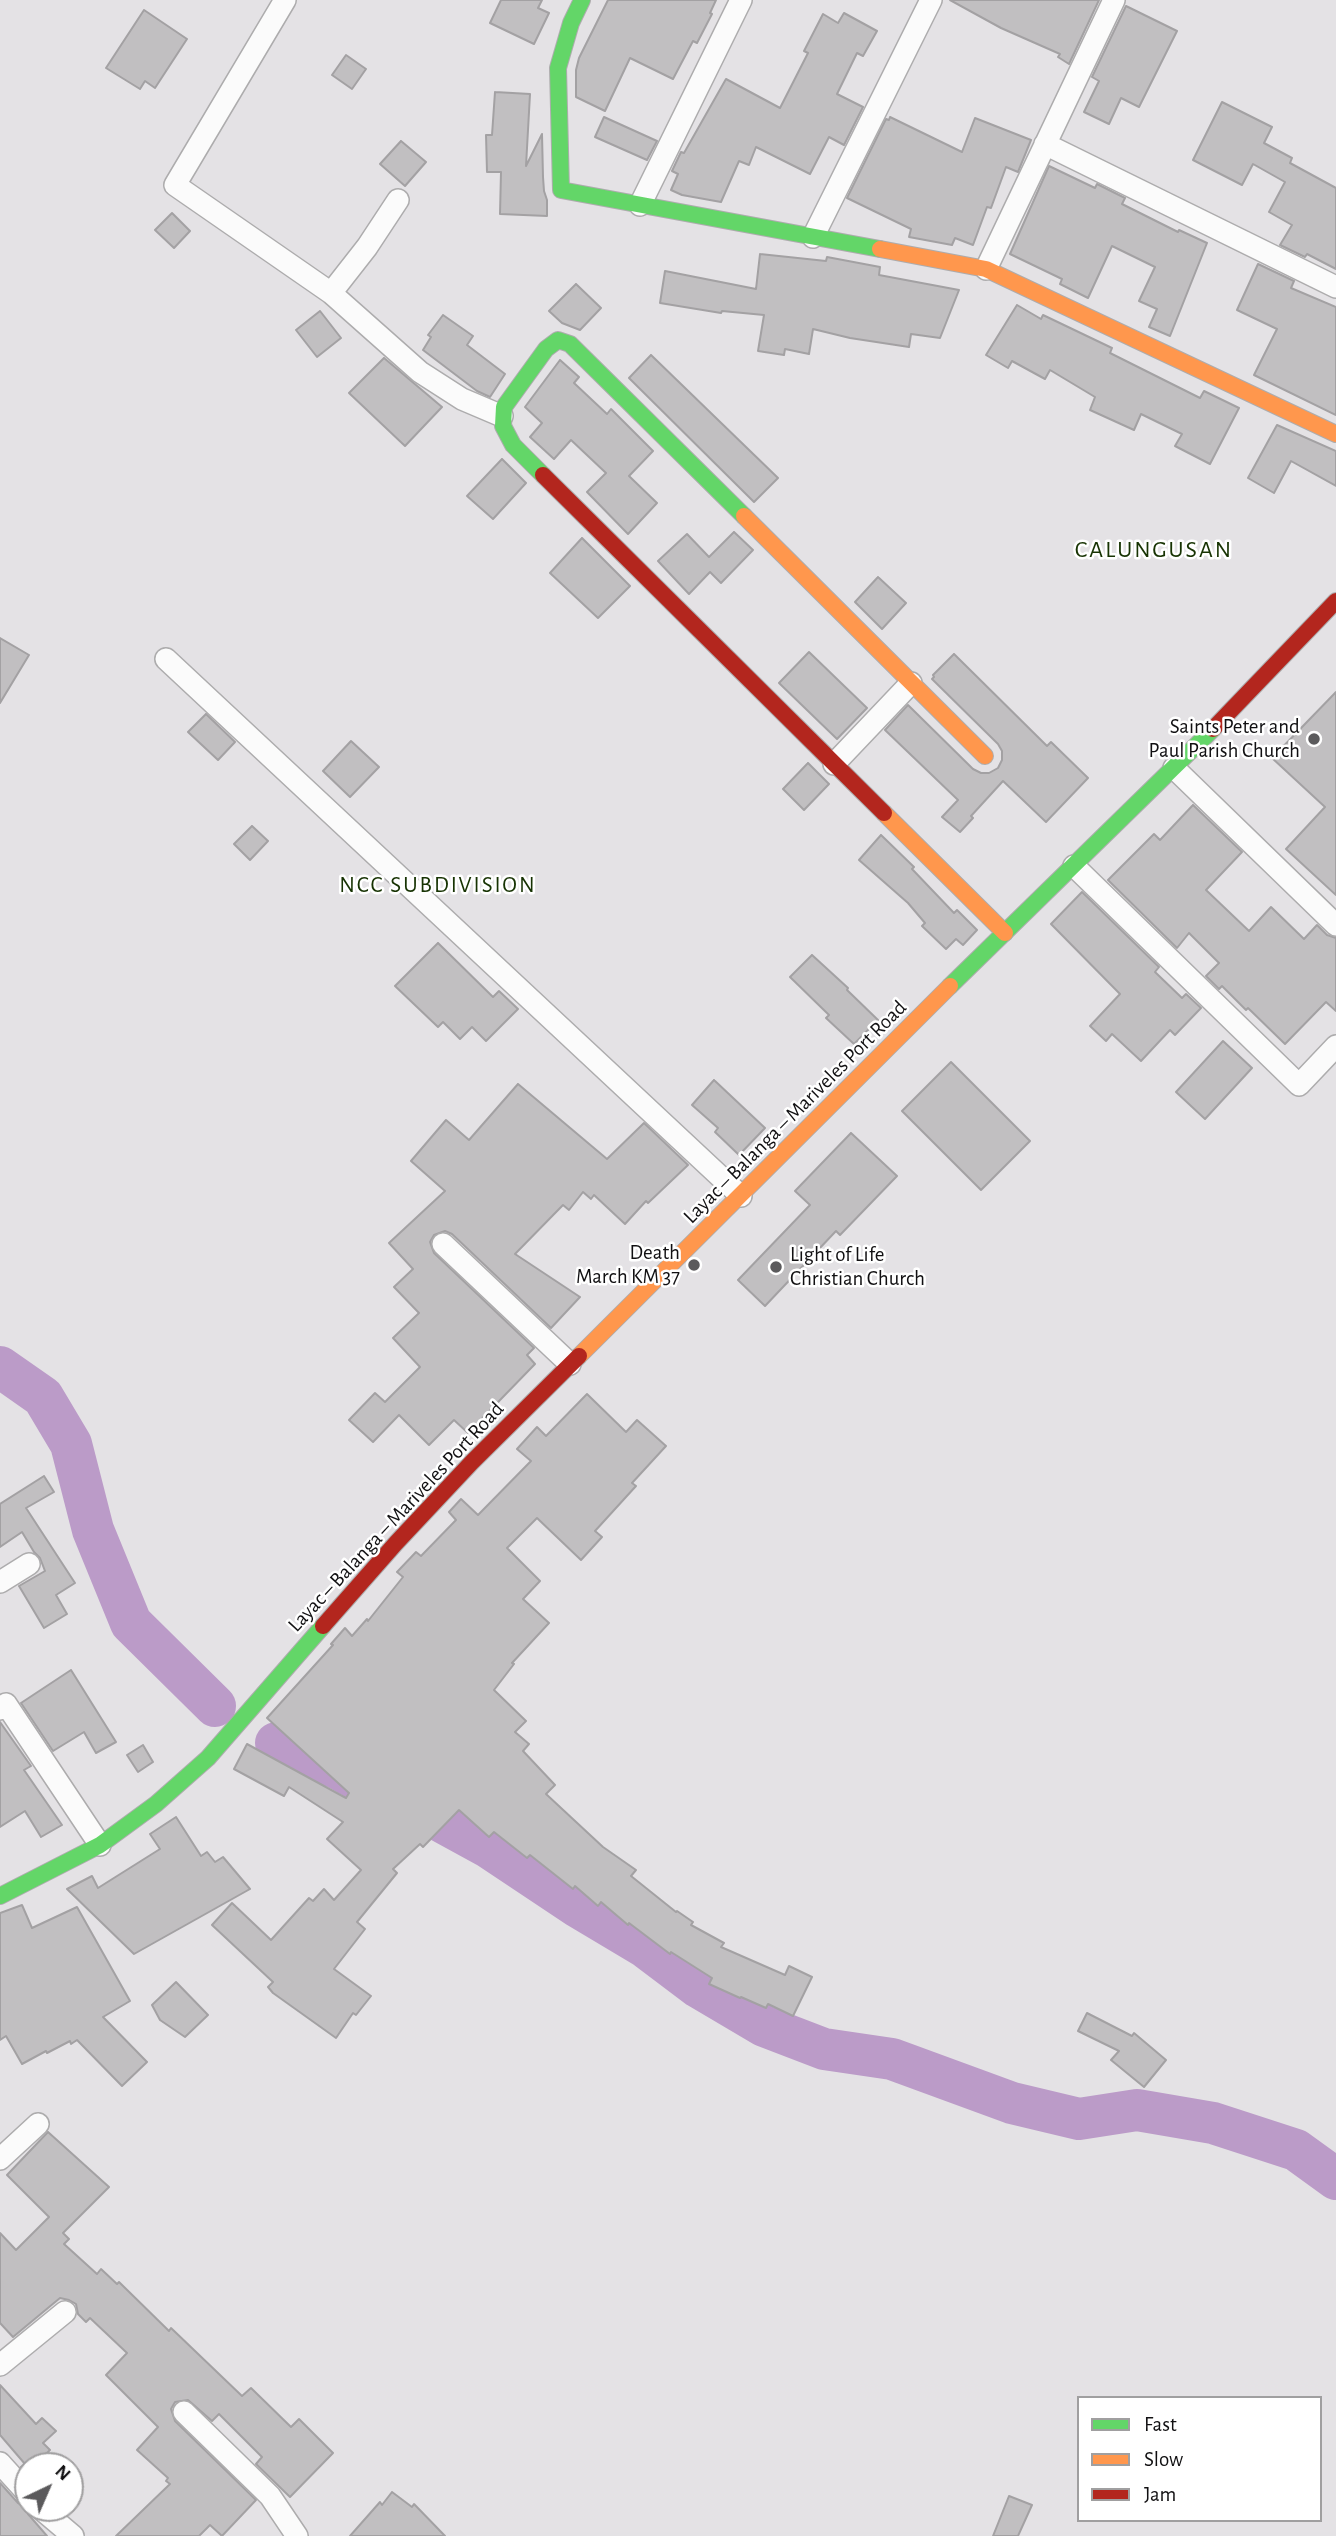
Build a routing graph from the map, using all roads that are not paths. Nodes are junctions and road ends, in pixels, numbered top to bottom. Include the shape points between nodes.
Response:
1 (285, 0) edge
2 (582, 0) edge
3 (741, 0) edge
4 (931, 0) edge
5 (1114, 0) edge
6 (1045, 144) junction
7 (398, 201) dead end
8 (640, 205) junction
9 (813, 237) junction
10 (986, 269) junction
11 (1336, 287) edge
12 (331, 293) junction
13 (502, 416) junction
14 (1336, 434) edge
15 (1336, 601) edge
16 (166, 659) dead end
17 (911, 683) junction
18 (985, 756) dead end
19 (834, 764) junction
20 (1174, 768) junction
21 (1074, 866) junction
22 (1336, 925) edge
23 (1005, 933) junction
24 (1336, 1046) edge
25 (741, 1196) junction
26 (443, 1244) dead end
27 (570, 1364) junction
28 (29, 1564) dead end
29 (0, 1582) edge
30 (0, 1709) edge
31 (100, 1845) junction
32 (0, 1896) edge
33 (38, 2124) dead end
34 (0, 2159) edge
35 (65, 2312) dead end
36 (0, 2365) edge
37 (184, 2412) dead end
38 (0, 2463) edge
39 (14, 2478) edge
40 (56, 2522) edge
41 (73, 2536) edge
42 (297, 2536) edge

1 - 12 street via 175,185
2 - 8 street via 570,23 558,68 561,190
3 - 8 street
4 - 9 street
5 - 6 street
6 - 10 street
6 - 11 street
7 - 12 street
8 - 9 street
9 - 10 street
10 - 14 street
12 - 13 street via 420,373
13 - 17 street via 510,397 546,349 558,340 567,341
13 - 19 street via 513,445
15 - 20 street, Layac – Balanga – Mariveles Port Road
16 - 25 street
17 - 18 street
17 - 19 street
19 - 23 street
20 - 21 street, Layac – Balanga – Mariveles Port Road
20 - 22 street
21 - 23 street, Layac – Balanga – Mariveles Port Road
21 - 24 street via 1299,1085
23 - 25 street, Layac – Balanga – Mariveles Port Road
25 - 27 street, Layac – Balanga – Mariveles Port Road
26 - 27 street
27 - 31 street, Layac – Balanga – Mariveles Port Road via 396,1543 208,1758
28 - 29 street
30 - 31 street via 6,1704
31 - 32 street, Layac – Balanga – Mariveles Port Road
33 - 34 street
35 - 36 street
37 - 42 street via 270,2496
38 - 39 street
40 - 41 street

